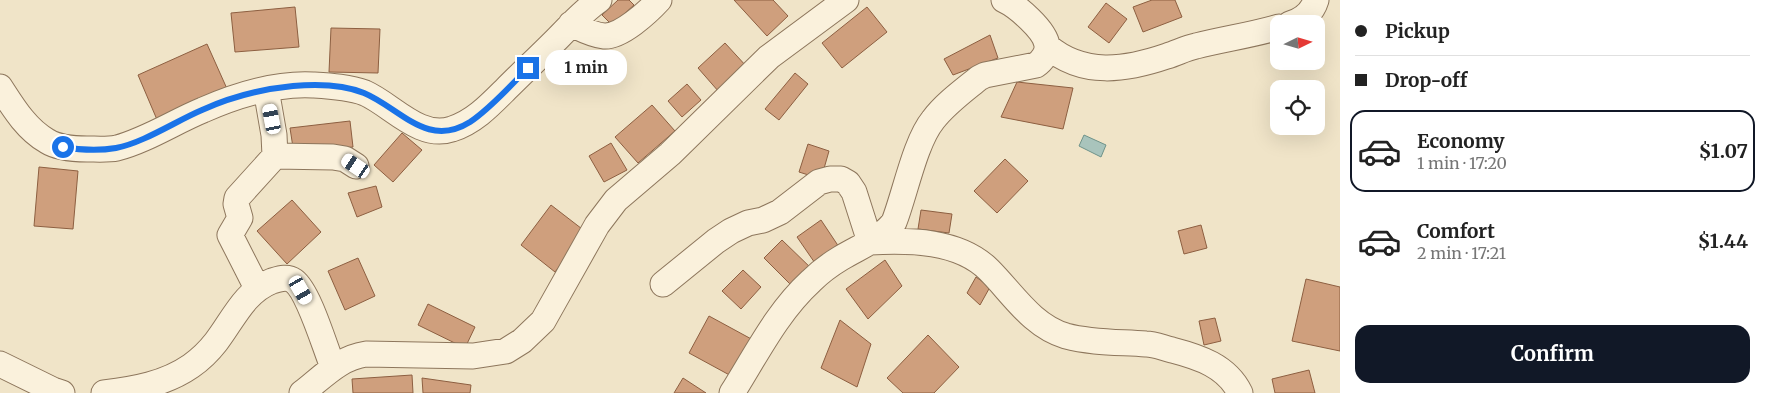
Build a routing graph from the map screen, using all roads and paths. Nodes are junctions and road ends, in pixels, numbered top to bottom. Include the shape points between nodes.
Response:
1 (599, 0) edge
2 (659, 0) edge
3 (846, 0) edge
4 (1004, 0) edge
5 (1316, 0) edge
6 (1306, 15) edge
7 (571, 24) junction
8 (1270, 30) edge
9 (1048, 46) junction
10 (0, 87) edge
11 (266, 89) junction
12 (275, 156) junction
13 (356, 166) dead end
14 (870, 242) junction
15 (663, 284) dead end
16 (258, 288) junction
17 (0, 364) edge
18 (333, 367) junction
19 (310, 391) edge
20 (62, 393) edge
21 (104, 393) edge
22 (732, 393) edge
23 (1240, 393) edge

1 - 7 street
2 - 7 street via 612,35 599,35
3 - 18 street via 770,57 670,154 616,200 597,225 543,322 522,341 495,354 366,354 352,356
4 - 9 street via 1029,18
5 - 6 street
7 - 11 street via 489,106 469,122 451,130 432,132 365,93 338,87 310,85
8 - 9 street via 1194,46 1122,68 1100,69 1079,64 1059,56
9 - 14 street via 1043,60 1036,65 979,78 932,121 917,153 894,222
10 - 11 street via 34,132 48,142 78,149 116,148 203,110
11 - 12 street
12 - 13 street via 333,157 345,159
12 - 16 street via 237,198 240,218 230,234
14 - 15 street via 854,192 848,183 830,178 819,182 780,212 723,236
14 - 22 street via 818,275 786,307
14 - 23 street via 937,245 968,255 988,269 1031,316 1048,328 1066,336 1148,344 1190,354 1224,371
16 - 18 street via 276,279 294,281 310,306
16 - 21 street via 241,305 206,354 191,366 158,382
17 - 20 street
18 - 19 street

